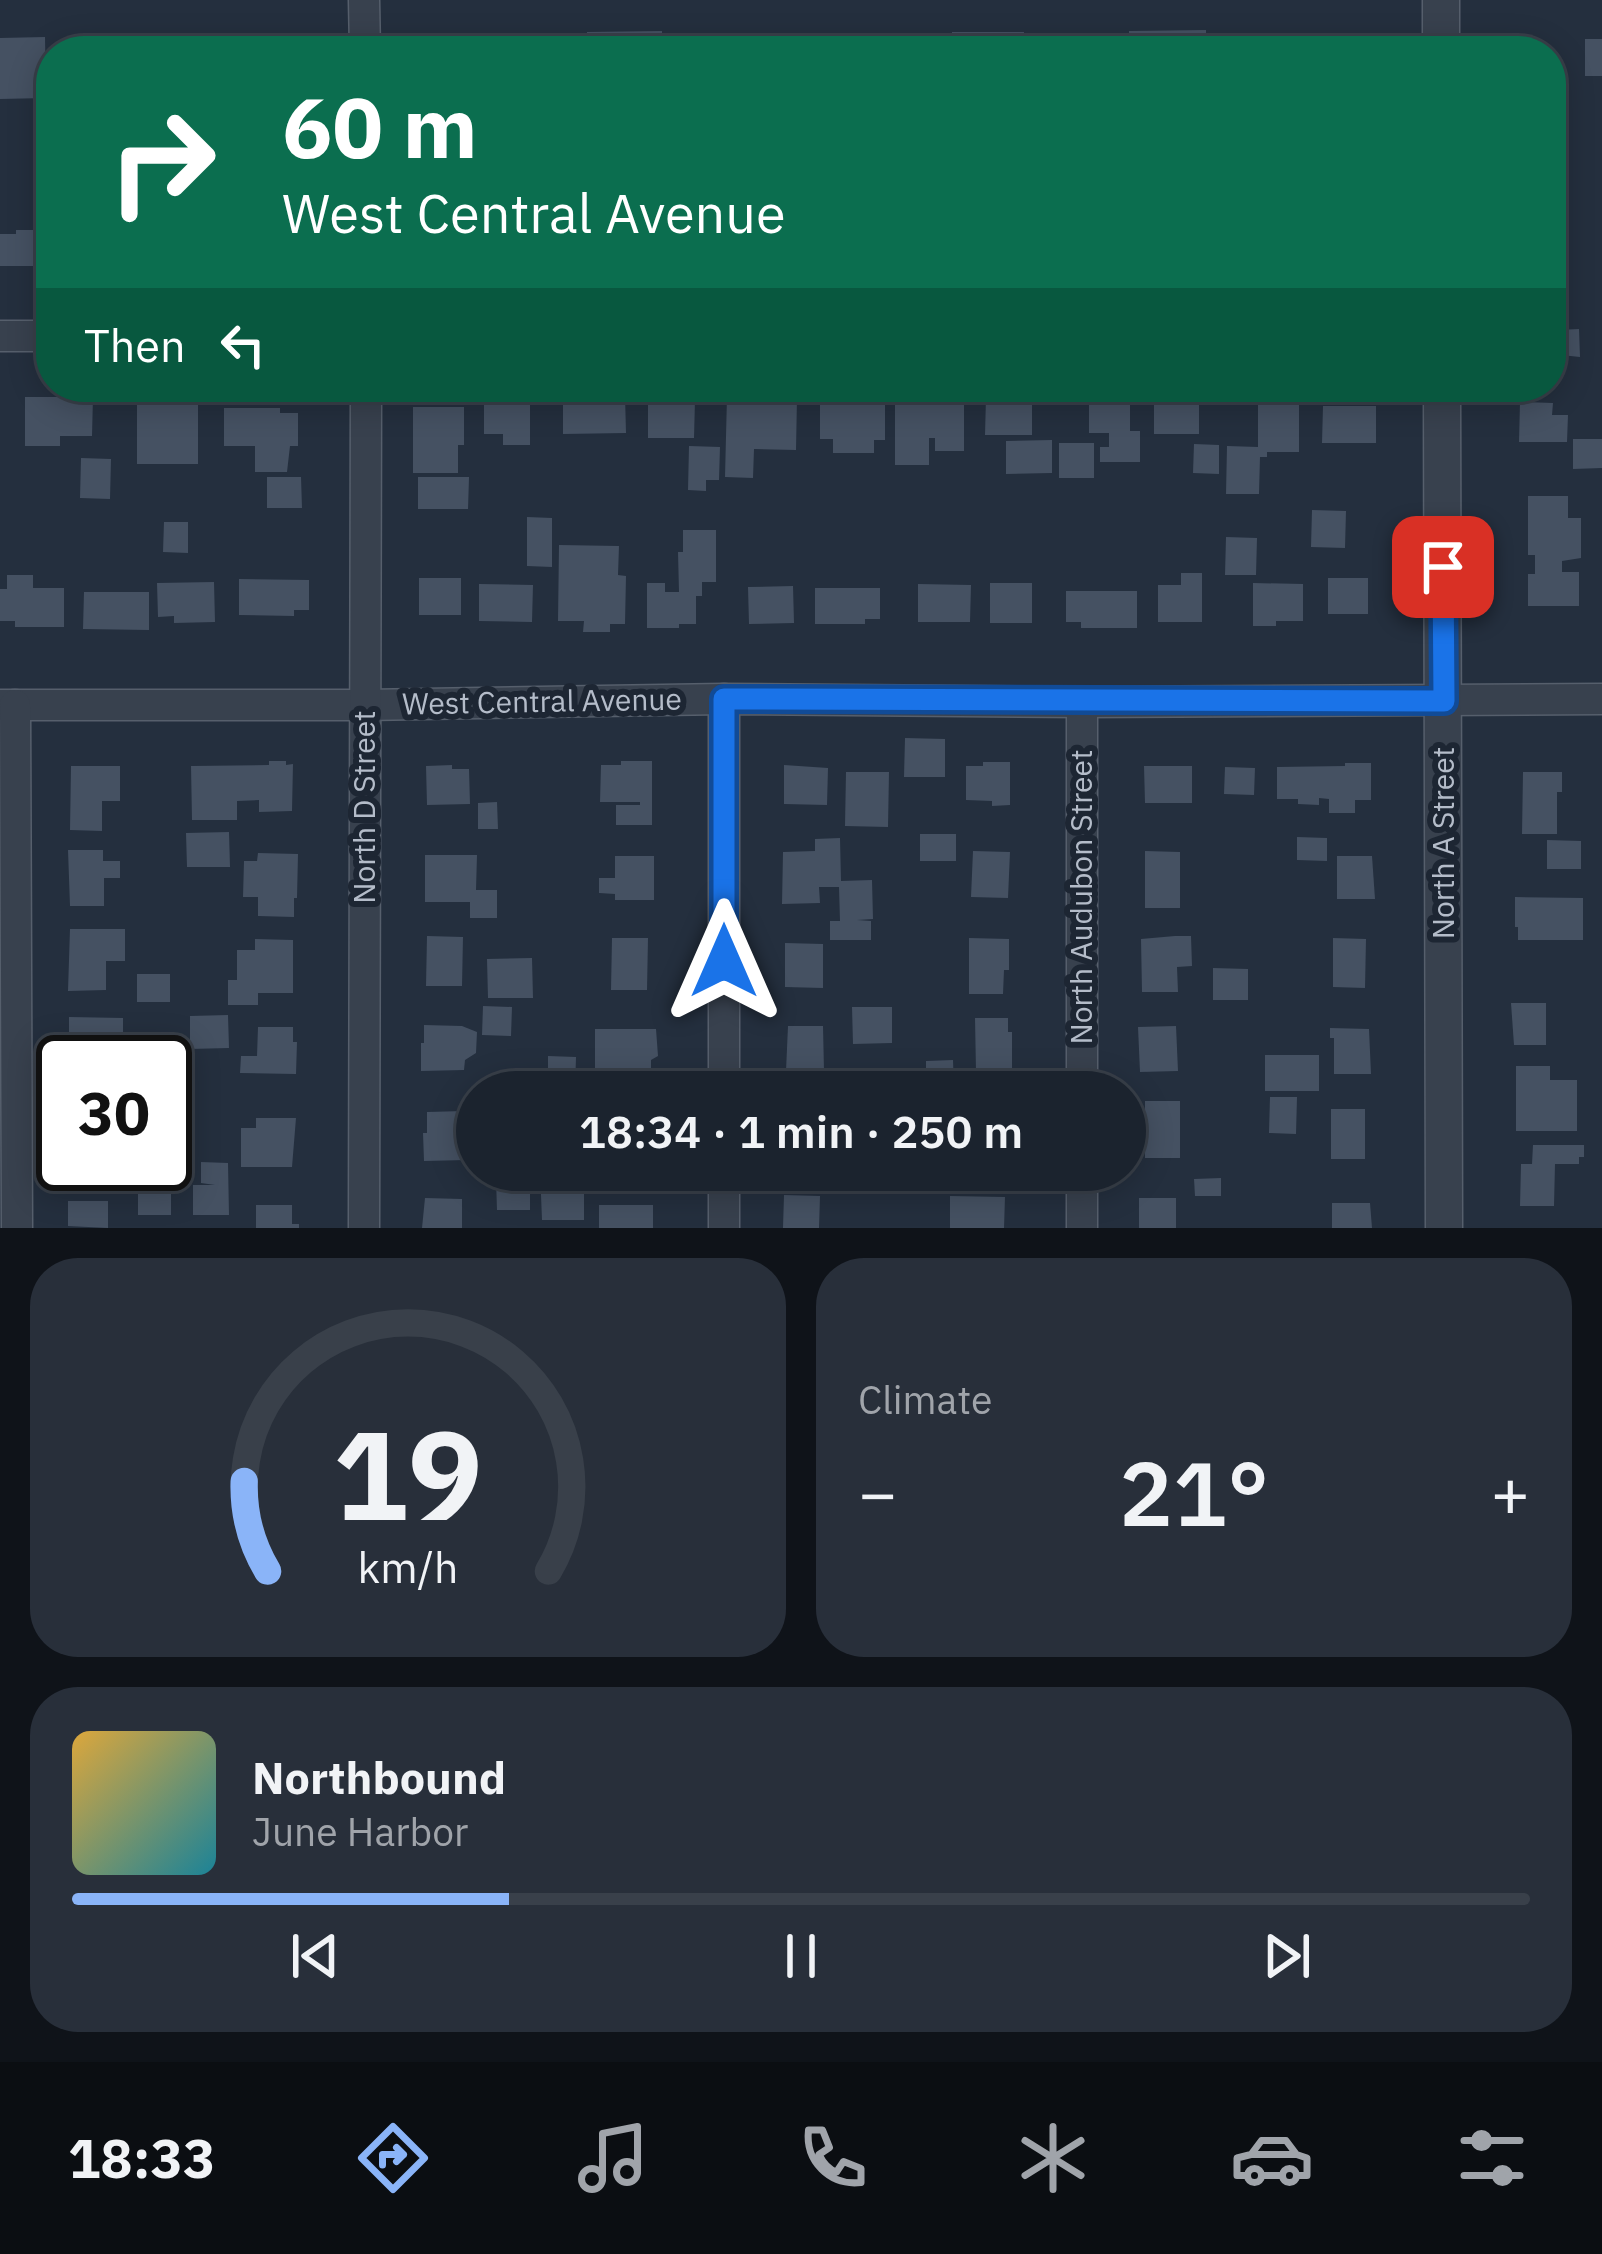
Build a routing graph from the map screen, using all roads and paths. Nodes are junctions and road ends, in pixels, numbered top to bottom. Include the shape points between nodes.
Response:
1 (364, 0) edge
2 (1441, 0) edge
3 (364, 36) edge
4 (1441, 36) edge
5 (0, 336) edge
6 (36, 336) edge
7 (367, 402) edge
8 (1442, 402) edge
9 (724, 699) junction
10 (1602, 699) edge
11 (1444, 701) junction
12 (1082, 702) junction
13 (8, 705) edge
14 (365, 705) junction
15 (724, 1071) edge
16 (1082, 1071) edge
17 (724, 1191) edge
18 (1082, 1191) edge
19 (17, 1228) edge
20 (364, 1228) edge
21 (724, 1228) edge
22 (1082, 1228) edge
23 (1444, 1228) edge

1 - 3 street
2 - 4 street
5 - 6 street
7 - 14 street, North D Street
8 - 11 street, North A Street
9 - 12 street, West Central Avenue
9 - 14 street, West Central Avenue
9 - 15 street
10 - 11 street, West Central Avenue
11 - 12 street, West Central Avenue
11 - 23 street, North A Street
12 - 16 street, North Audubon Street
13 - 14 street, West Central Avenue
13 - 19 street
14 - 20 street, North D Street
17 - 21 street
18 - 22 street

